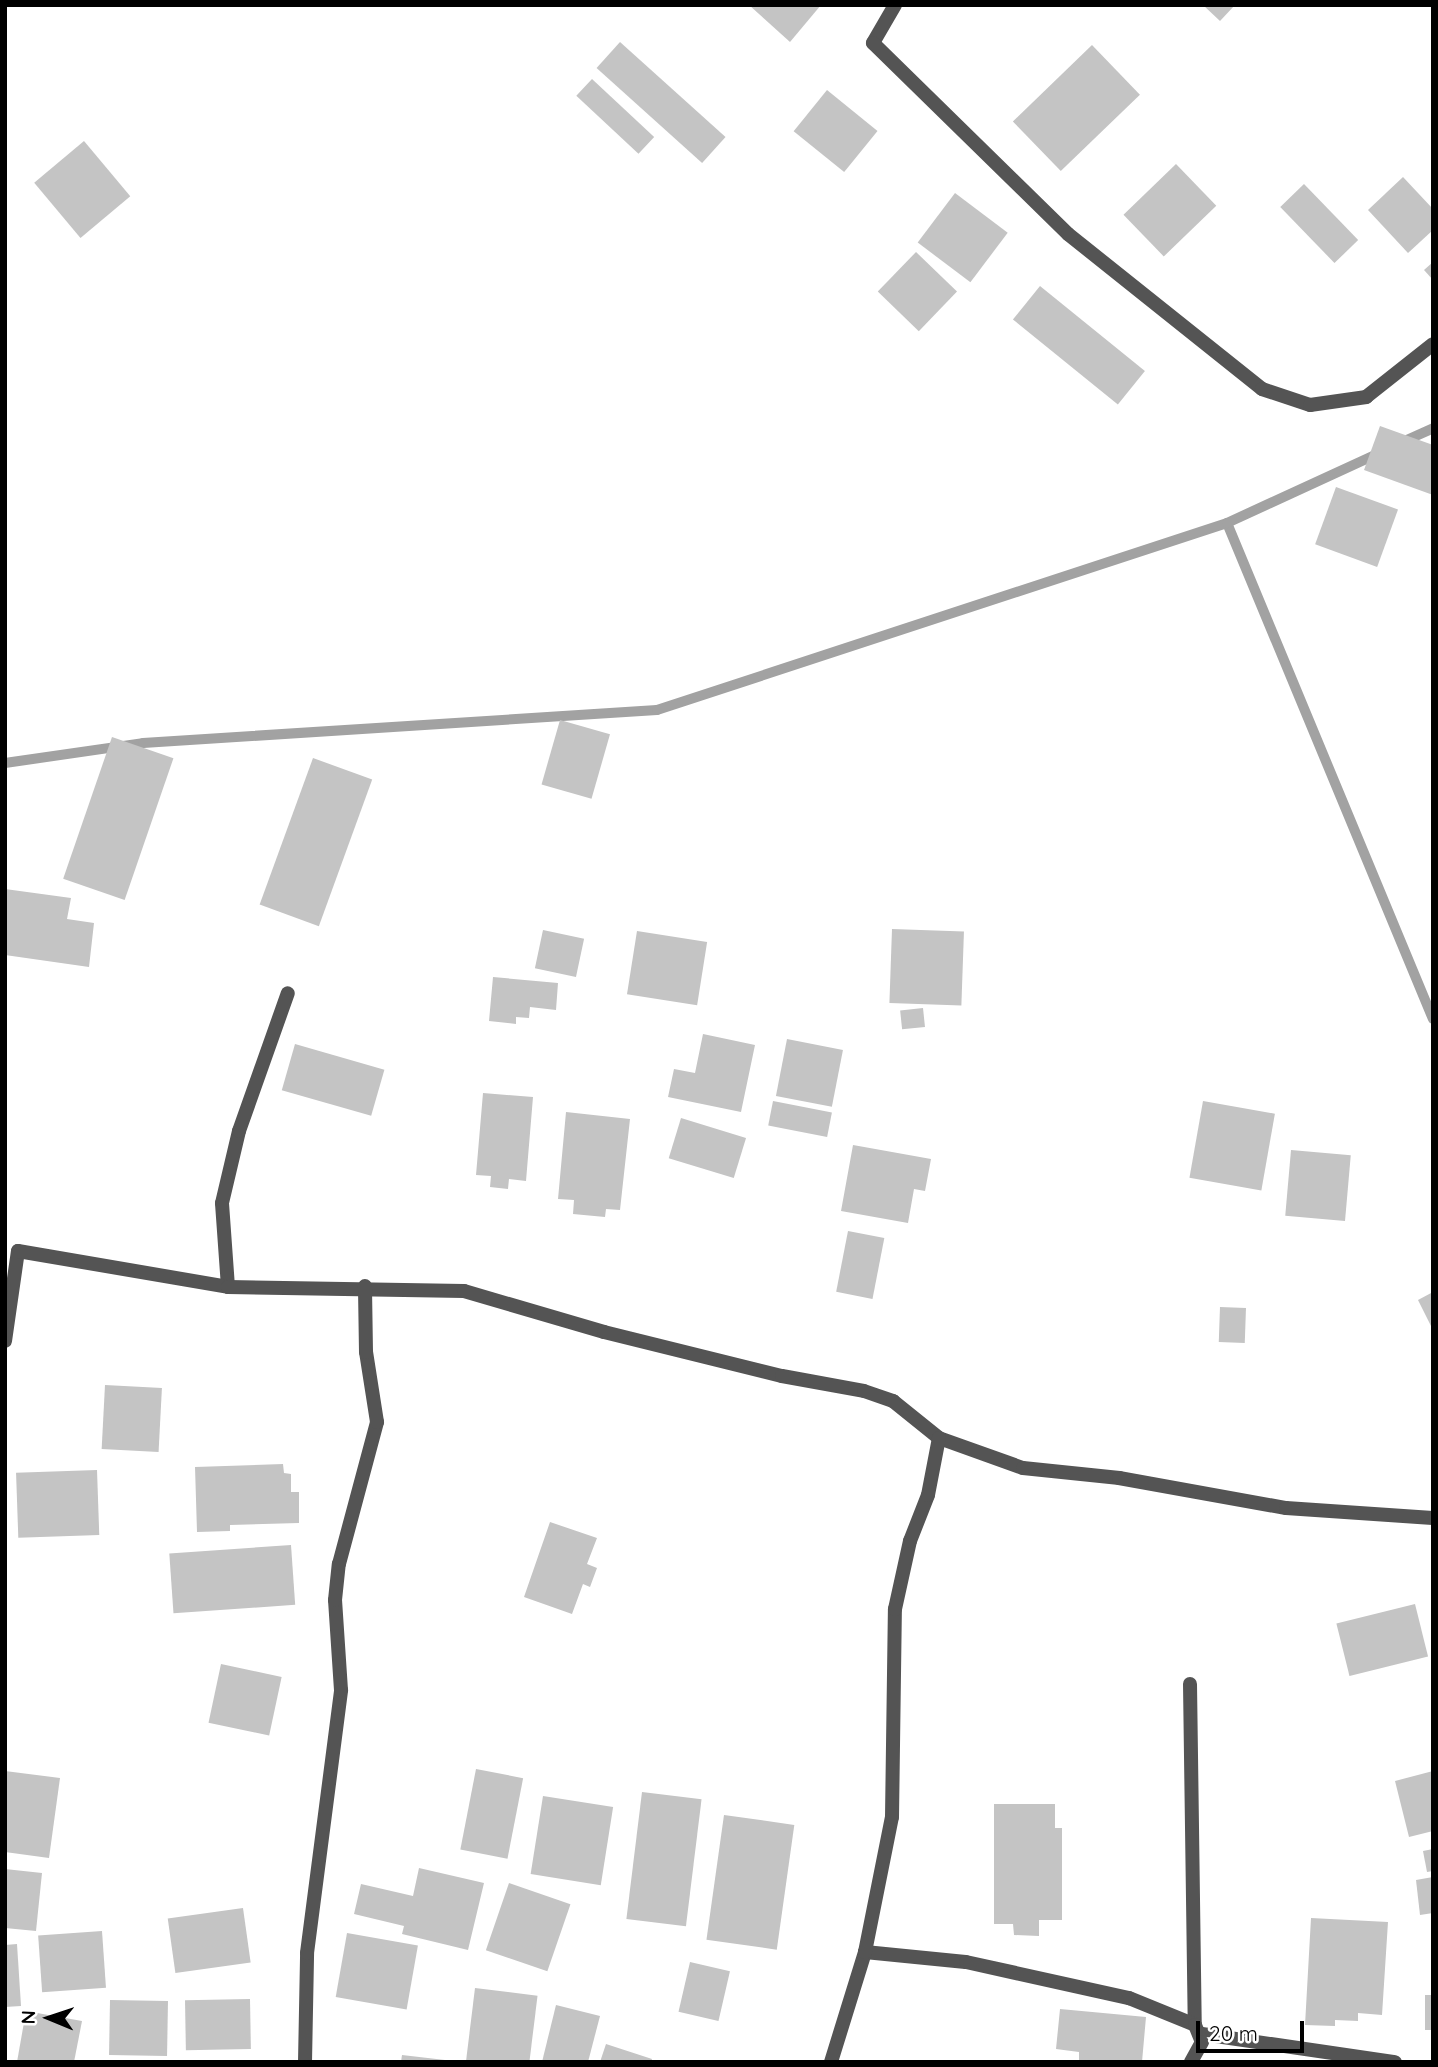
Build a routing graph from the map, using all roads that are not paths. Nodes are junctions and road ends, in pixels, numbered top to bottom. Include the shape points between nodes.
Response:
1 (895, 5) edge
2 (1433, 344) edge
3 (288, 993) dead end
4 (12, 1249) edge
5 (365, 1286) junction
6 (228, 1287) junction
7 (5, 1341) edge
8 (939, 1438) junction
9 (1433, 1518) edge
10 (1190, 1684) dead end
11 (865, 1952) junction
12 (1199, 2029) junction
13 (305, 2062) edge
14 (831, 2062) edge
15 (1191, 2062) edge
16 (1395, 2062) edge

1 - 2 street via 873,43 1068,234 1262,389 1310,405 1366,397
3 - 6 street via 239,1131 222,1203
4 - 6 street
4 - 7 street
5 - 6 street
5 - 8 street via 464,1292 782,1377 864,1391 892,1401
5 - 13 street via 366,1352 377,1422 339,1564 334,1600 341,1690 307,1953
8 - 9 street via 1023,1468 1119,1478 1286,1508
8 - 11 street via 928,1495 910,1541 895,1609 892,1817
10 - 12 street
11 - 12 street via 966,1962 1116,1995
11 - 14 street
12 - 15 street
12 - 16 street

